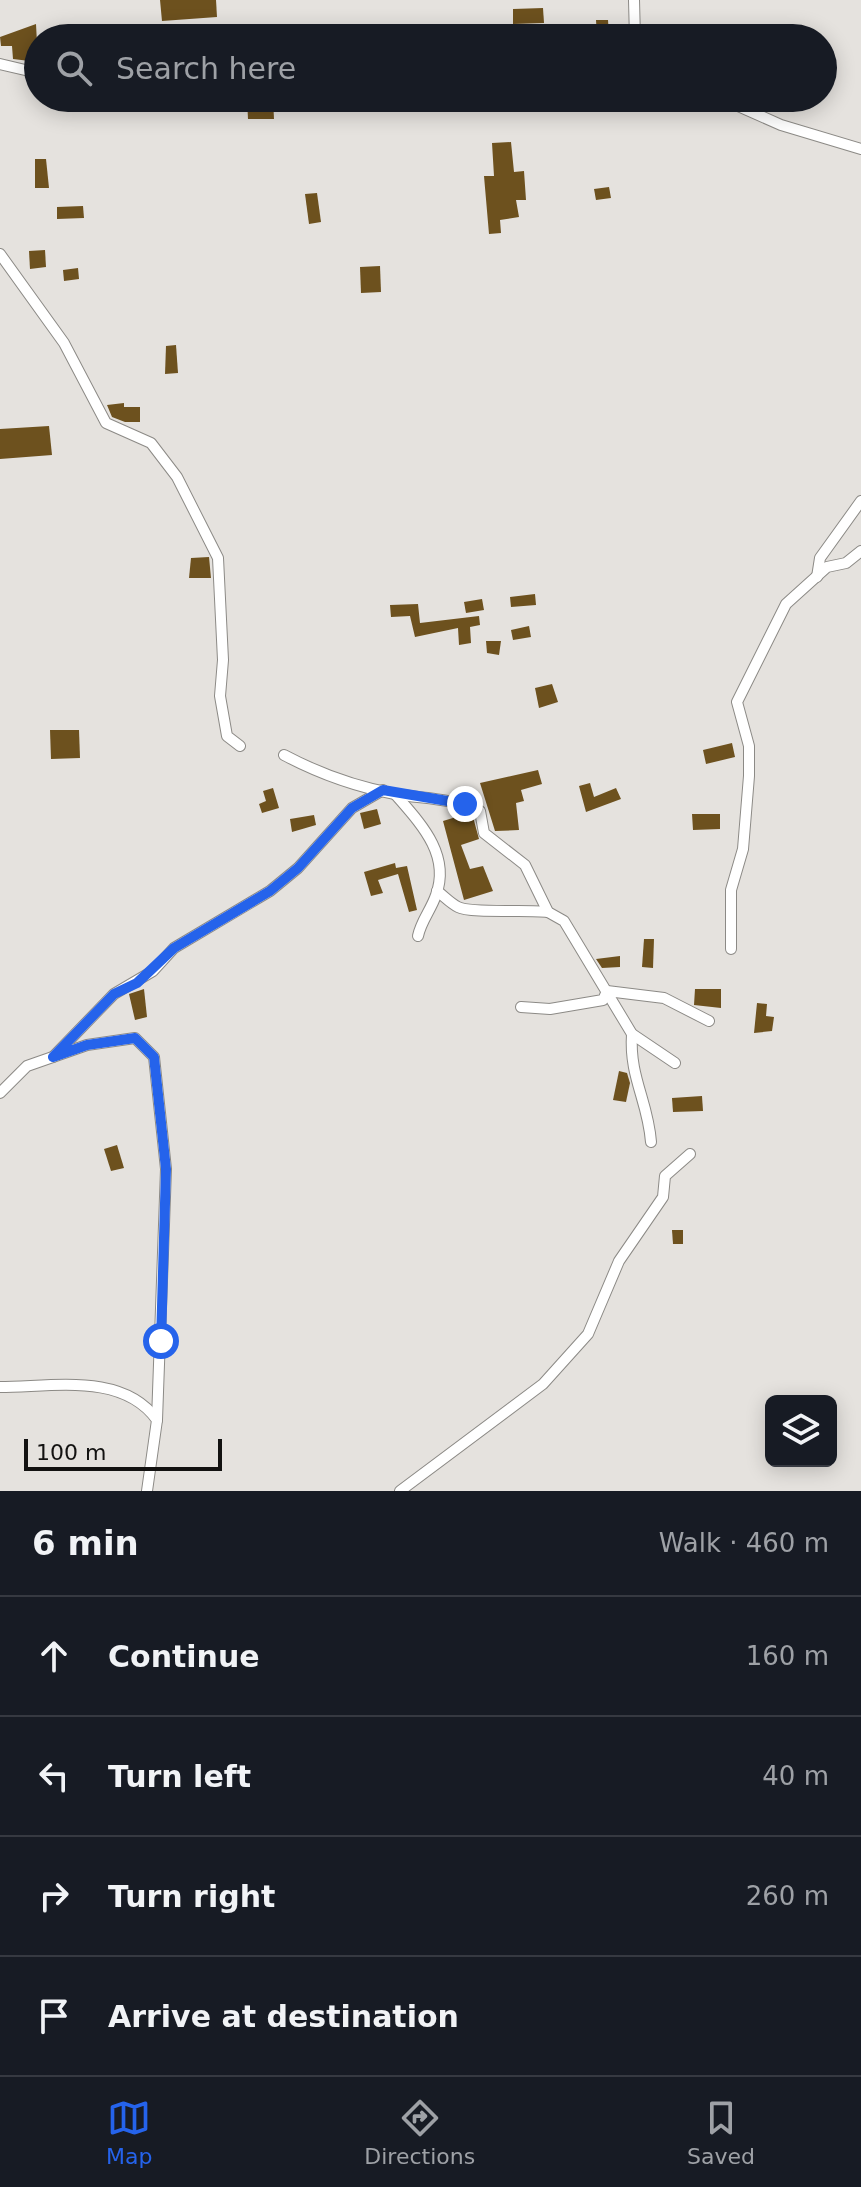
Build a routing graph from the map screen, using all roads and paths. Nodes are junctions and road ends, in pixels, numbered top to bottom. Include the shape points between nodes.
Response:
1 (634, 0) edge
2 (635, 24) edge
3 (0, 64) edge
4 (24, 70) edge
5 (752, 112) edge
6 (861, 149) edge
7 (0, 254) edge
8 (861, 501) edge
9 (861, 551) edge
10 (817, 577) junction
11 (240, 746) dead end
12 (284, 755) dead end
13 (383, 790) junction
14 (395, 794) junction
15 (437, 891) junction
16 (548, 912) junction
17 (418, 936) dead end
18 (731, 949) dead end
19 (607, 991) junction
20 (521, 1007) dead end
21 (709, 1021) dead end
22 (632, 1034) junction
23 (53, 1057) junction
24 (675, 1063) dead end
25 (0, 1093) edge
26 (651, 1142) dead end
27 (690, 1154) dead end
28 (0, 1387) edge
29 (157, 1420) junction
30 (147, 1491) edge
31 (400, 1491) edge

1 - 2 street
3 - 4 street
5 - 6 street
7 - 11 street via 64,343 106,423 151,443 177,477 218,558 220,696 227,736
8 - 10 street via 820,558
9 - 10 street
10 - 18 street via 786,604 737,702 749,746 749,776 743,849 731,890
12 - 13 street via 314,771
13 - 14 street
13 - 23 street via 352,808 270,891 174,948 153,971 114,994
14 - 15 street via 433,841 440,863
14 - 16 street via 441,799 480,811 484,833 525,865
15 - 16 street via 460,909
15 - 17 street
16 - 19 street via 564,921
19 - 20 street via 603,1000 550,1009
19 - 21 street via 664,998
19 - 22 street
22 - 24 street
22 - 26 street via 630,1063
23 - 25 street via 27,1066
23 - 29 street via 87,1045 135,1038 154,1057 166,1189
27 - 31 street via 665,1176 663,1197 619,1261 588,1334 543,1384
28 - 29 street via 86,1385 126,1393
29 - 30 street

